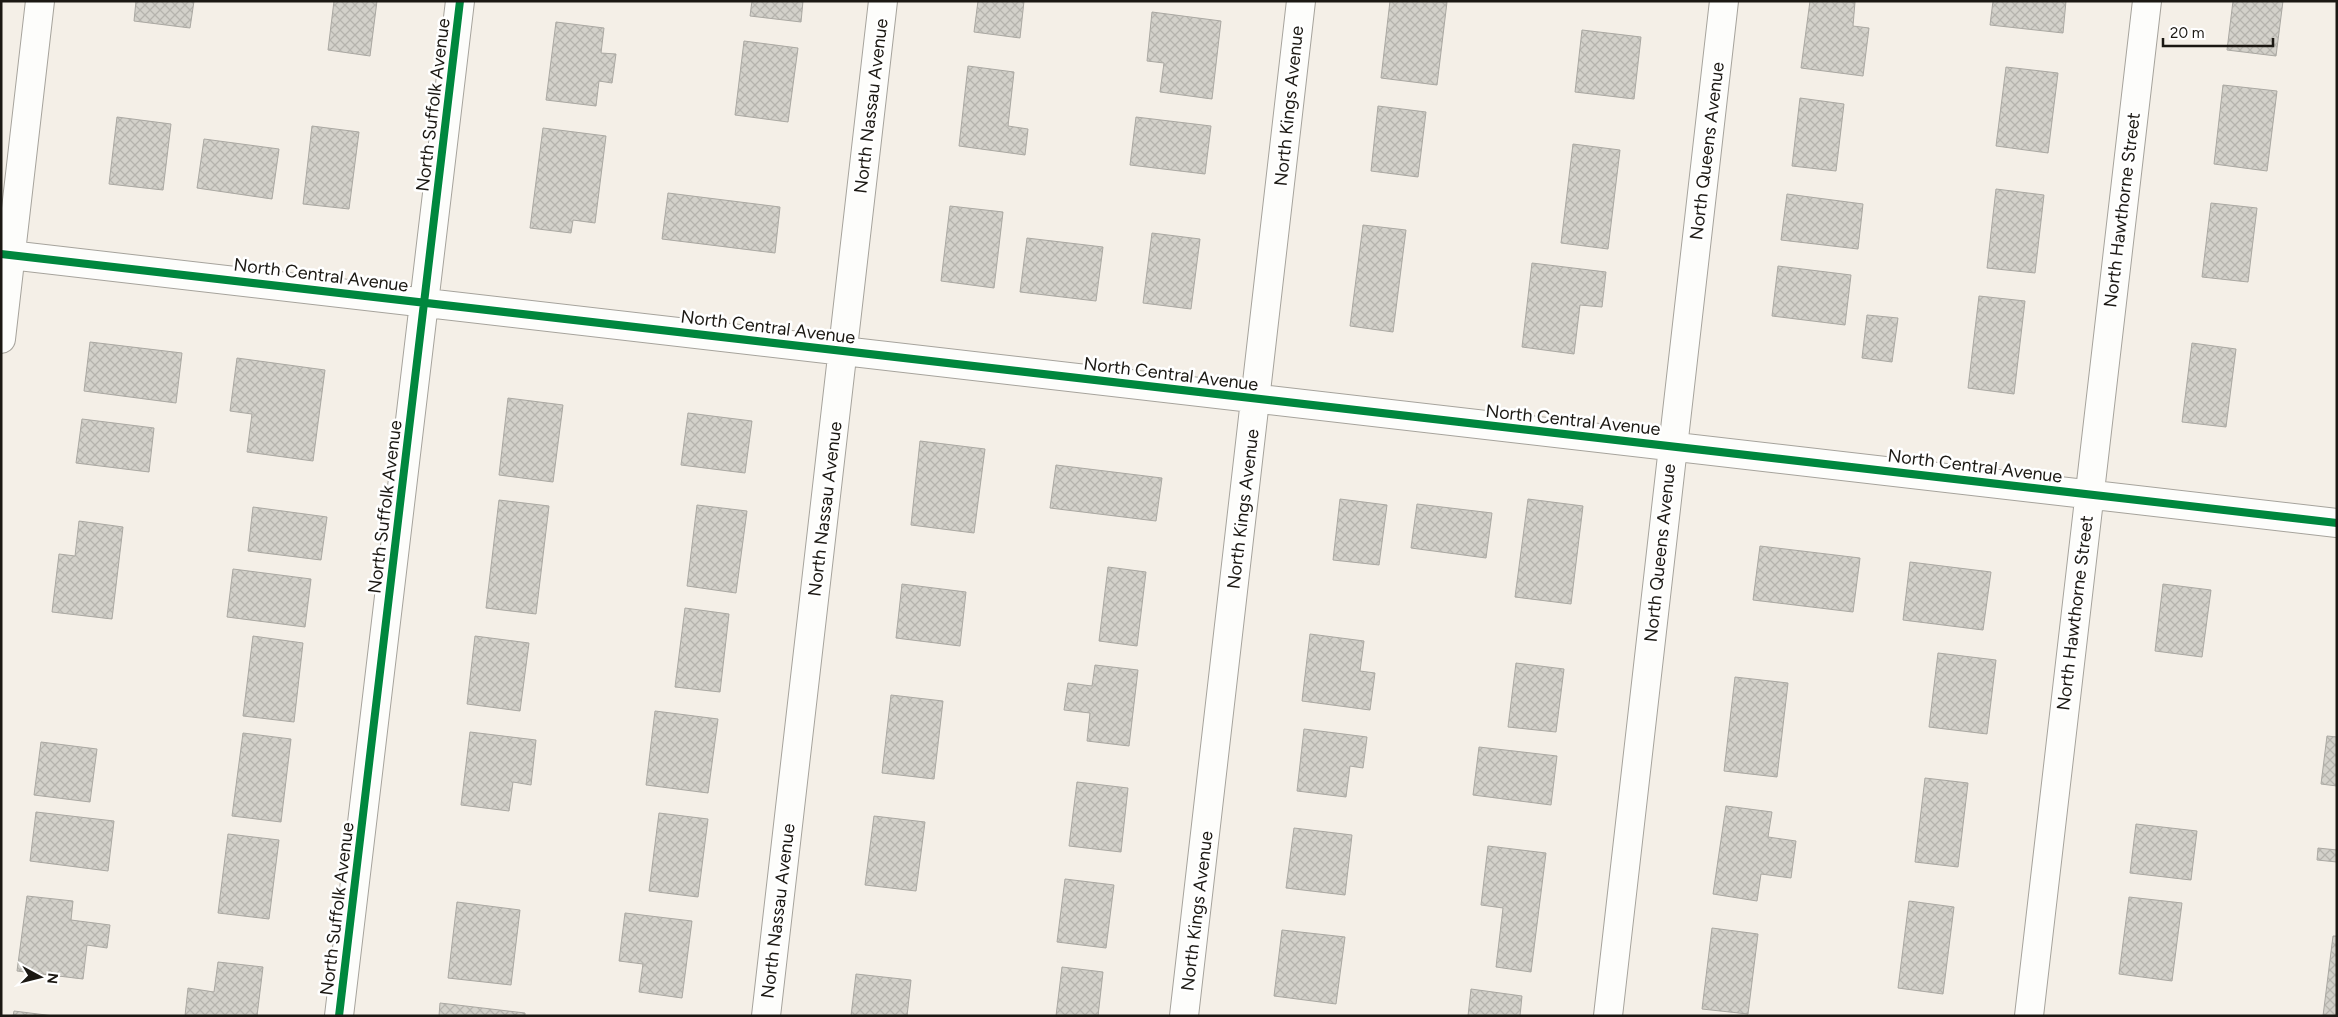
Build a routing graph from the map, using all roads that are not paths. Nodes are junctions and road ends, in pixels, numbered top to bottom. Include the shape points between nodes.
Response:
1 (40, 1) edge
2 (460, 1) edge
3 (883, 1) edge
4 (1301, 1) edge
5 (1724, 1) edge
6 (2147, 1) edge
7 (6, 254) edge
8 (425, 302) junction
9 (1, 339) edge
10 (843, 350) junction
11 (1256, 399) junction
12 (1673, 446) junction
13 (2088, 494) junction
14 (2337, 523) edge
15 (339, 1016) edge
16 (766, 1016) edge
17 (1184, 1016) edge
18 (1608, 1016) edge
19 (2029, 1016) edge

1 - 7 street
2 - 8 street, North Suffolk Avenue
3 - 10 street, North Nassau Avenue
4 - 11 street, North Kings Avenue
5 - 12 street, North Queens Avenue
6 - 13 street, North Hawthorne Street
7 - 8 street, North Central Avenue
7 - 9 street
8 - 10 street, North Central Avenue
8 - 15 street, North Suffolk Avenue
10 - 11 street, North Central Avenue
10 - 16 street, North Nassau Avenue
11 - 12 street, North Central Avenue
11 - 17 street, North Kings Avenue
12 - 13 street, North Central Avenue
12 - 18 street, North Queens Avenue
13 - 14 street, North Central Avenue
13 - 19 street, North Hawthorne Street

